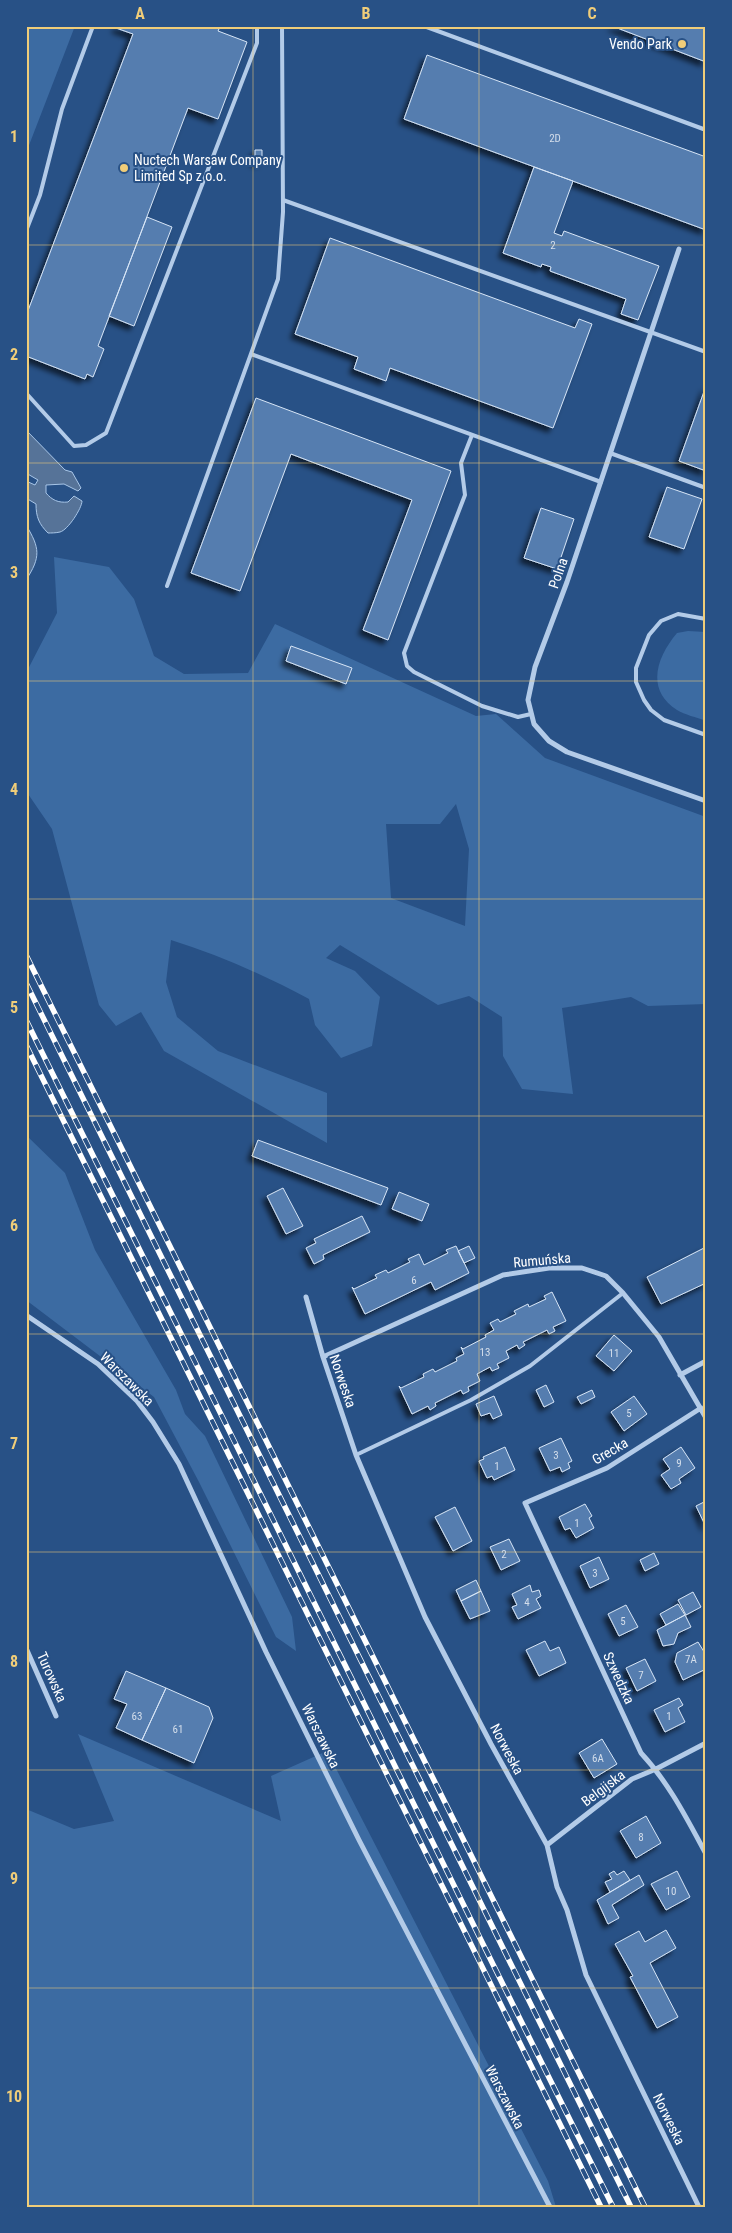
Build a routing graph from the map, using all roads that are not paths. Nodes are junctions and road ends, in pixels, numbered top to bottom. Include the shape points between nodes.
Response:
1 (93, 26) edge
2 (257, 26) edge
3 (282, 26) edge
4 (424, 26) edge
5 (706, 130) edge
6 (283, 200) junction
7 (26, 231) edge
8 (679, 249) dead end
9 (651, 333) junction
10 (706, 352) edge
11 (251, 354) junction
12 (26, 392) edge
13 (472, 435) junction
14 (610, 453) junction
15 (601, 482) junction
16 (706, 488) edge
17 (167, 586) dead end
18 (706, 619) edge
19 (531, 714) junction
20 (706, 735) edge
21 (706, 801) edge
22 (623, 1293) junction
23 (306, 1297) dead end
24 (26, 1315) edge
25 (323, 1357) junction
26 (706, 1361) edge
27 (680, 1375) junction
28 (701, 1408) junction
29 (706, 1418) edge
30 (356, 1455) junction
31 (525, 1503) joint
32 (26, 1648) edge
33 (56, 1716) dead end
34 (706, 1743) edge
35 (656, 1769) junction
36 (546, 1846) junction
37 (706, 1854) edge
38 (550, 2207) edge
39 (699, 2207) edge

1 - 7 lane via 62,109 40,195
2 - 12 lane via 257,43 106,433 86,445 74,446
3 - 6 lane
4 - 5 lane
6 - 9 lane
6 - 11 lane via 278,279
8 - 9 street, Polna
9 - 10 lane
9 - 14 street, Polna
11 - 13 lane
11 - 17 lane
13 - 15 lane
13 - 19 lane via 461,463 465,495 404,654 414,672 474,702 518,717
14 - 15 street, Polna
14 - 16 lane
15 - 19 street, Polna via 535,667 528,700
18 - 20 lane via 678,614 661,621 648,635 636,668 636,682 651,710 664,720
19 - 21 street, Polna via 534,724 549,741 567,752
22 - 25 street, Rumuńska via 606,1276 582,1268 549,1268 503,1275
22 - 27 street, Rumuńska via 659,1337
22 - 30 lane via 530,1366 471,1400
23 - 25 street, Norweska
24 - 38 street, Warszawska via 98,1364 137,1401 179,1464 266,1652 359,1840
25 - 30 street, Norweska
26 - 27 street
27 - 28 street, Rumuńska
28 - 29 street, Rumuńska
28 - 31 street, Grecka via 607,1468
30 - 36 street, Norweska via 425,1617
31 - 35 street, Szwedzka via 641,1753
32 - 33 street, Turowska
34 - 35 street, Belgijska
35 - 36 street, Belgijska via 632,1779
35 - 37 street, Szwedzka
36 - 39 street, Norweska via 586,1975

